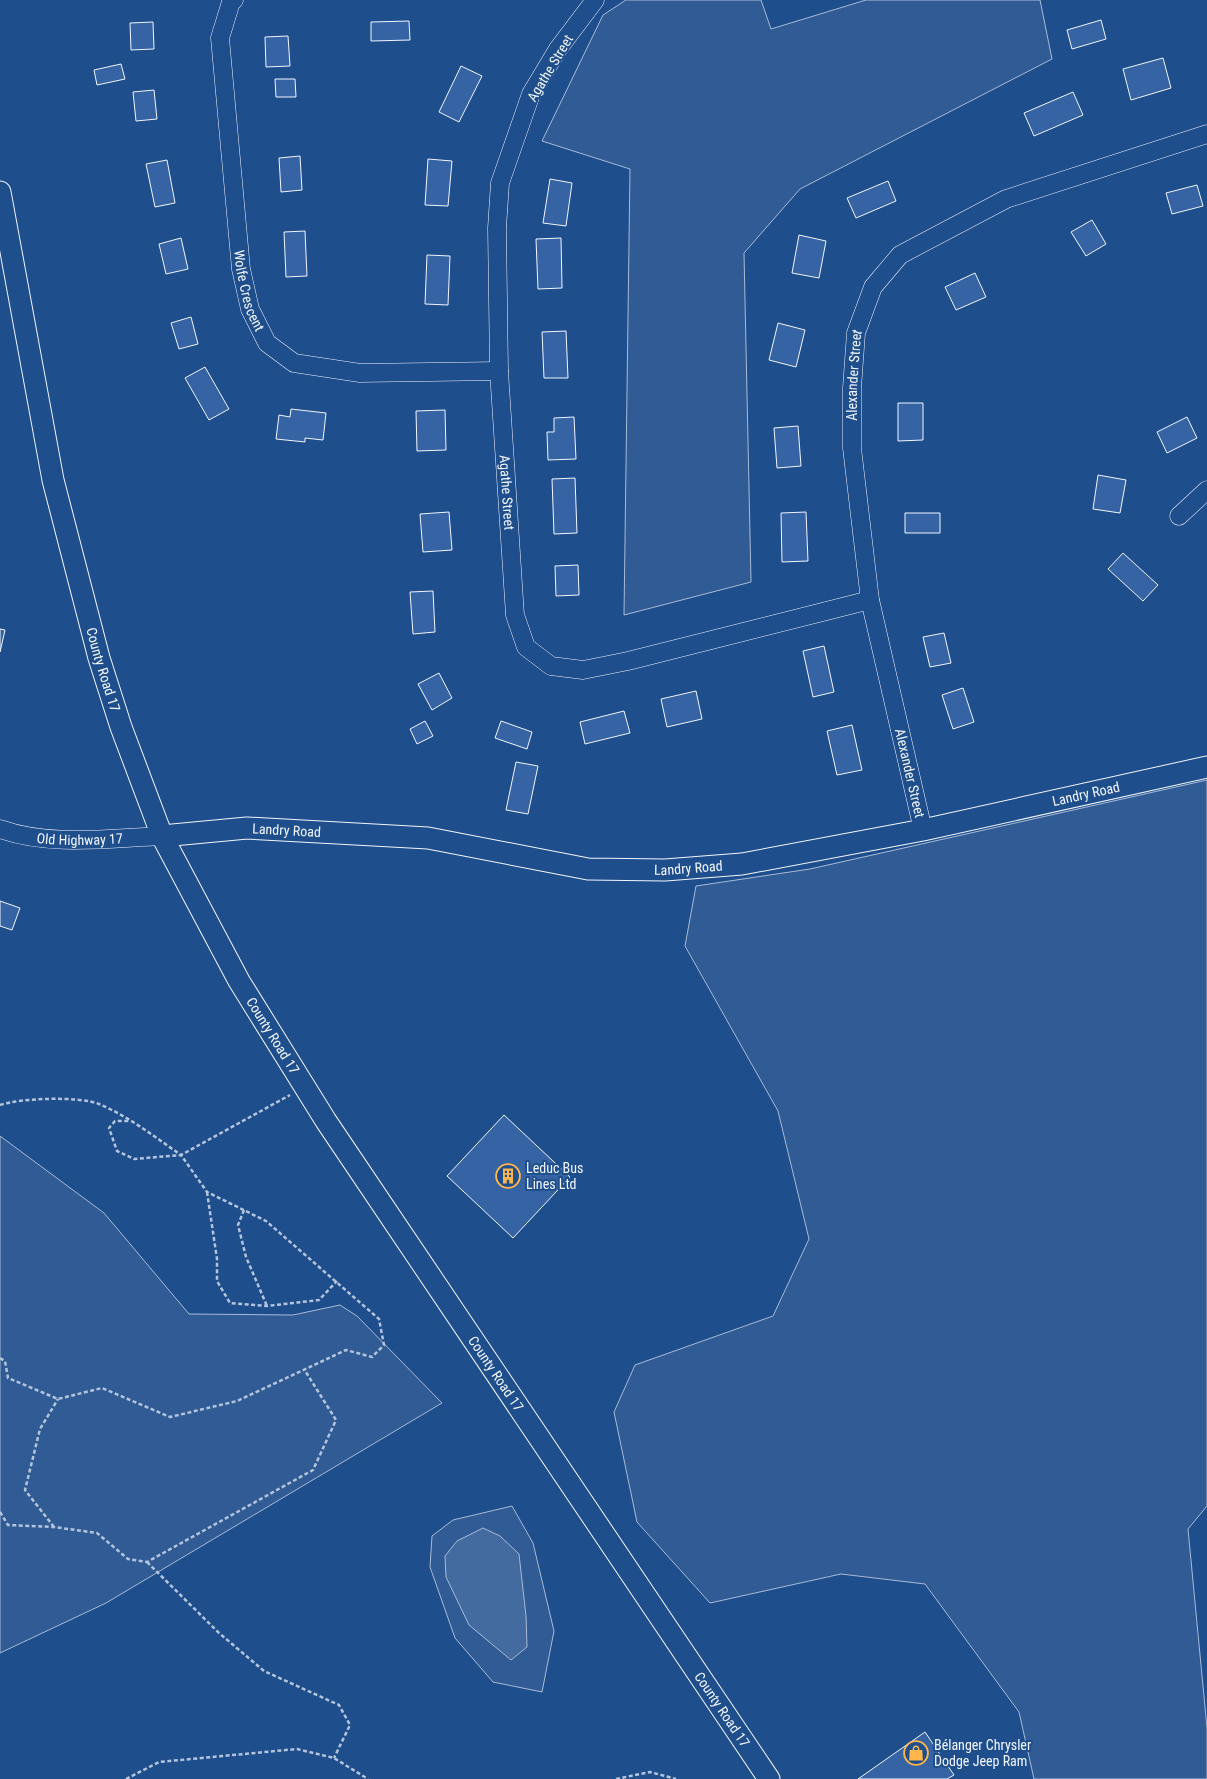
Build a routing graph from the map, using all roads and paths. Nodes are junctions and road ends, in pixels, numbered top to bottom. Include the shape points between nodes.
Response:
1 (234, 0) edge
2 (594, 0) edge
3 (1207, 134) edge
4 (0, 192) edge
5 (498, 371) junction
6 (1207, 490) edge
7 (1178, 516) dead end
8 (870, 600) junction
9 (1207, 767) edge
10 (0, 829) edge
11 (923, 830) junction
12 (162, 836) junction
13 (305, 1088) junction
14 (0, 1105) edge
15 (130, 1121) junction
16 (181, 1155) junction
17 (207, 1192) junction
18 (244, 1210) junction
19 (337, 1281) junction
20 (267, 1306) junction
21 (0, 1358) edge
22 (304, 1370) junction
23 (58, 1398) junction
24 (0, 1512) edge
25 (54, 1527) junction
26 (147, 1562) junction
27 (334, 1758) junction
28 (126, 1779) edge
29 (368, 1779) edge
30 (616, 1779) edge
31 (676, 1779) edge
32 (769, 1779) edge

1 - 5 street, Wolfe Crescent via 220,38 241,269 250,309 267,344 294,363 360,373
2 - 5 street, Agathe Street via 558,48 531,94 500,183 497,228
3 - 8 street, Alexander Street via 1006,199 900,255 873,287 856,333 852,388 852,448
4 - 12 main road, County Road 17 via 52,480 99,658
5 - 8 street, Agathe Street via 516,615 526,647 551,666 583,670 628,661
6 - 7 street
8 - 11 street, Alexander Street
9 - 11 main road, Landry Road
10 - 12 street, Old Highway 17 via 14,834 69,839
11 - 12 main road, Landry Road via 742,864 665,870 588,869 428,838 247,828
12 - 13 main road, County Road 17 via 239,981
13 - 16 path
13 - 32 main road, County Road 17
14 - 15 path via 12,1101 53,1099 98,1103
15 - 16 path
15 - 16 path via 115,1121 109,1128 117,1151 134,1159
16 - 17 path
17 - 18 path
17 - 20 path via 217,1281 230,1303
18 - 19 path via 266,1220
18 - 20 path via 238,1225 246,1257
19 - 20 path via 319,1300
19 - 22 path via 379,1319 384,1345 372,1357 346,1350
21 - 23 path via 4,1361 8,1378
22 - 23 path via 238,1402 170,1416 102,1388
22 - 26 path via 336,1420 313,1470
23 - 25 path via 40,1429 25,1490
24 - 25 path via 8,1525
25 - 26 path via 97,1533 128,1559
26 - 27 path via 219,1634 264,1671 339,1705 350,1725
27 - 28 path via 297,1749 159,1762
27 - 29 path
30 - 31 path via 650,1772

